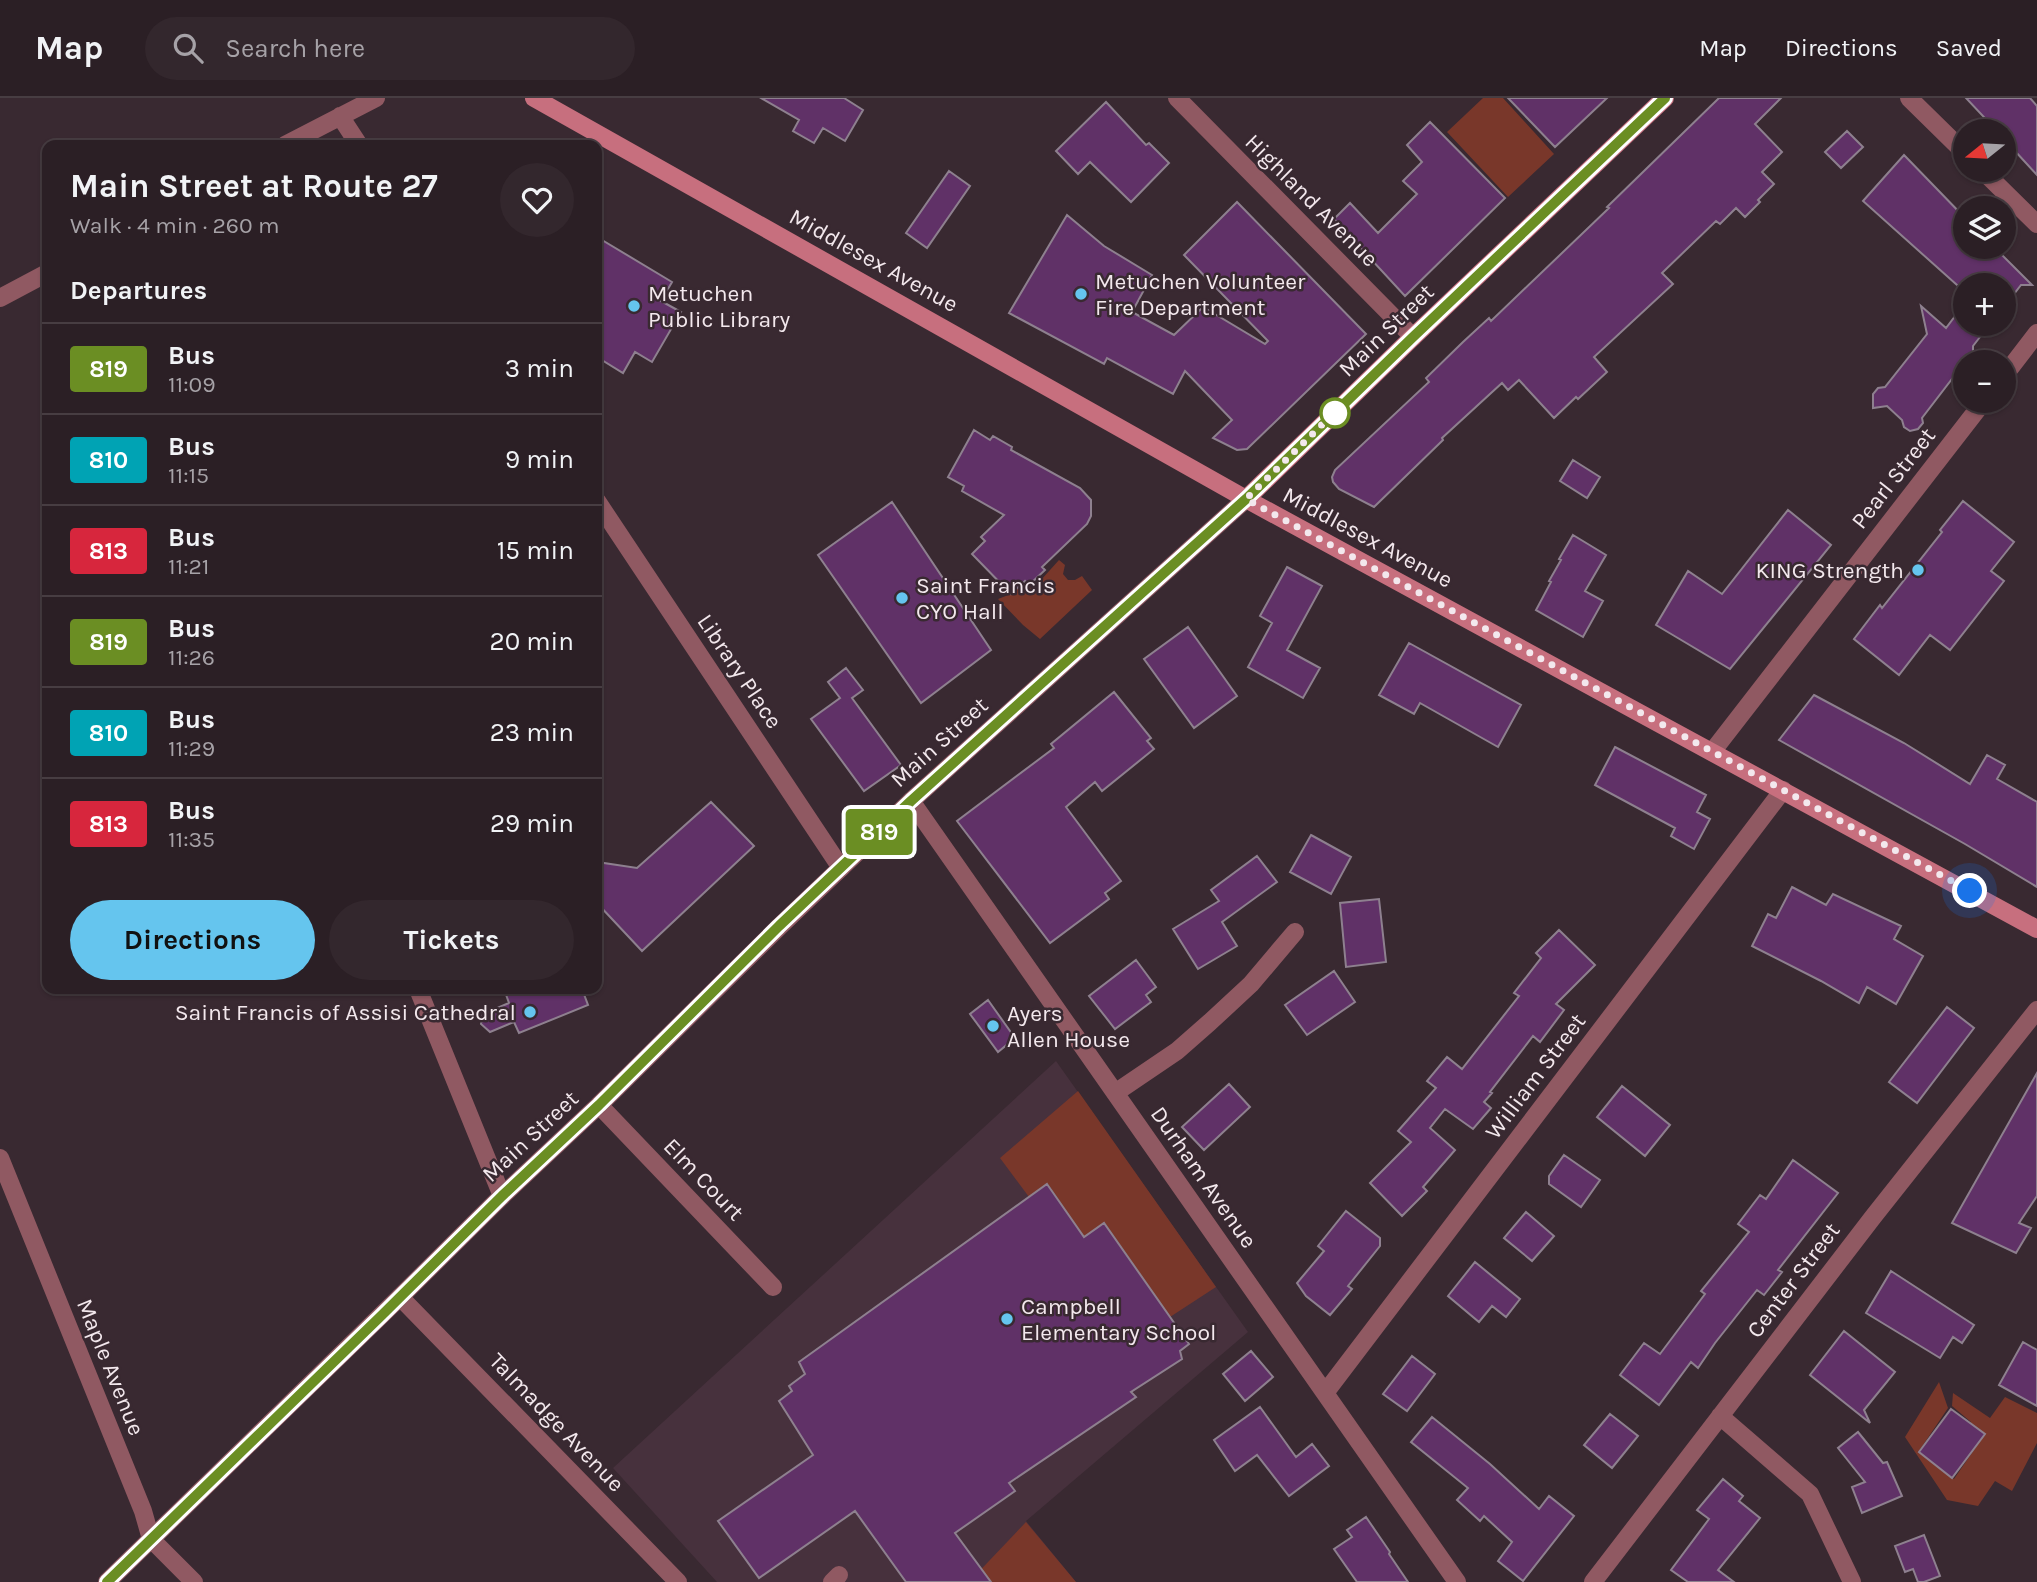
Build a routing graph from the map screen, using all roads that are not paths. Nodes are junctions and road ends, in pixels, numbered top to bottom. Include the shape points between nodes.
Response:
1 (376, 98) edge
2 (534, 98) edge
3 (1177, 98) edge
4 (1665, 98) edge
5 (1909, 98) edge
6 (340, 116) junction
7 (294, 140) edge
8 (356, 140) edge
9 (1953, 141) edge
10 (1994, 182) edge
11 (2037, 224) edge
12 (42, 275) edge
13 (0, 298) edge
14 (2037, 333) edge
15 (1413, 337) junction
16 (2016, 360) edge
17 (1975, 413) edge
18 (1246, 499) junction
19 (602, 509) edge
20 (1712, 752) junction
21 (1783, 790) junction
22 (911, 801) junction
23 (841, 868) junction
24 (2037, 929) edge
25 (1294, 932) dead end
26 (420, 994) edge
27 (2037, 1010) edge
28 (1115, 1093) junction
29 (599, 1105) junction
30 (0, 1158) edge
31 (502, 1196) junction
32 (773, 1287) dead end
33 (400, 1297) junction
34 (1325, 1393) junction
35 (1720, 1416) junction
36 (151, 1539) junction
37 (107, 1582) edge
38 (194, 1582) edge
39 (678, 1582) edge
40 (1457, 1582) edge
41 (1593, 1582) edge
42 (1852, 1582) edge

1 - 6 street
2 - 18 main road, Middlesex Avenue
3 - 15 street, Highland Avenue
4 - 15 main road, Main Street
5 - 9 street
6 - 7 street
6 - 8 street
10 - 11 street
12 - 13 street
14 - 16 street
15 - 18 main road, Main Street
17 - 20 street, Pearl Street
18 - 20 main road, Middlesex Avenue
18 - 22 street, Main Street
19 - 23 street, Library Place
20 - 21 main road, Middlesex Avenue
21 - 24 main road, Middlesex Avenue
21 - 34 street, William Street
22 - 23 street, Main Street
22 - 28 street, Durham Avenue
23 - 29 street, Main Street
25 - 28 street via 1251,984 1210,1022
26 - 31 street
27 - 35 street, Center Street
28 - 34 street, Durham Avenue
29 - 31 street, Main Street
29 - 32 street, Elm Court
30 - 36 street, Maple Avenue
31 - 33 street, Main Street
33 - 36 street, Main Street
33 - 39 street, Talmadge Avenue
34 - 40 street, Durham Avenue
35 - 41 street, Center Street
35 - 42 street via 1810,1494
36 - 37 street, Main Street
36 - 38 street, Maple Avenue

